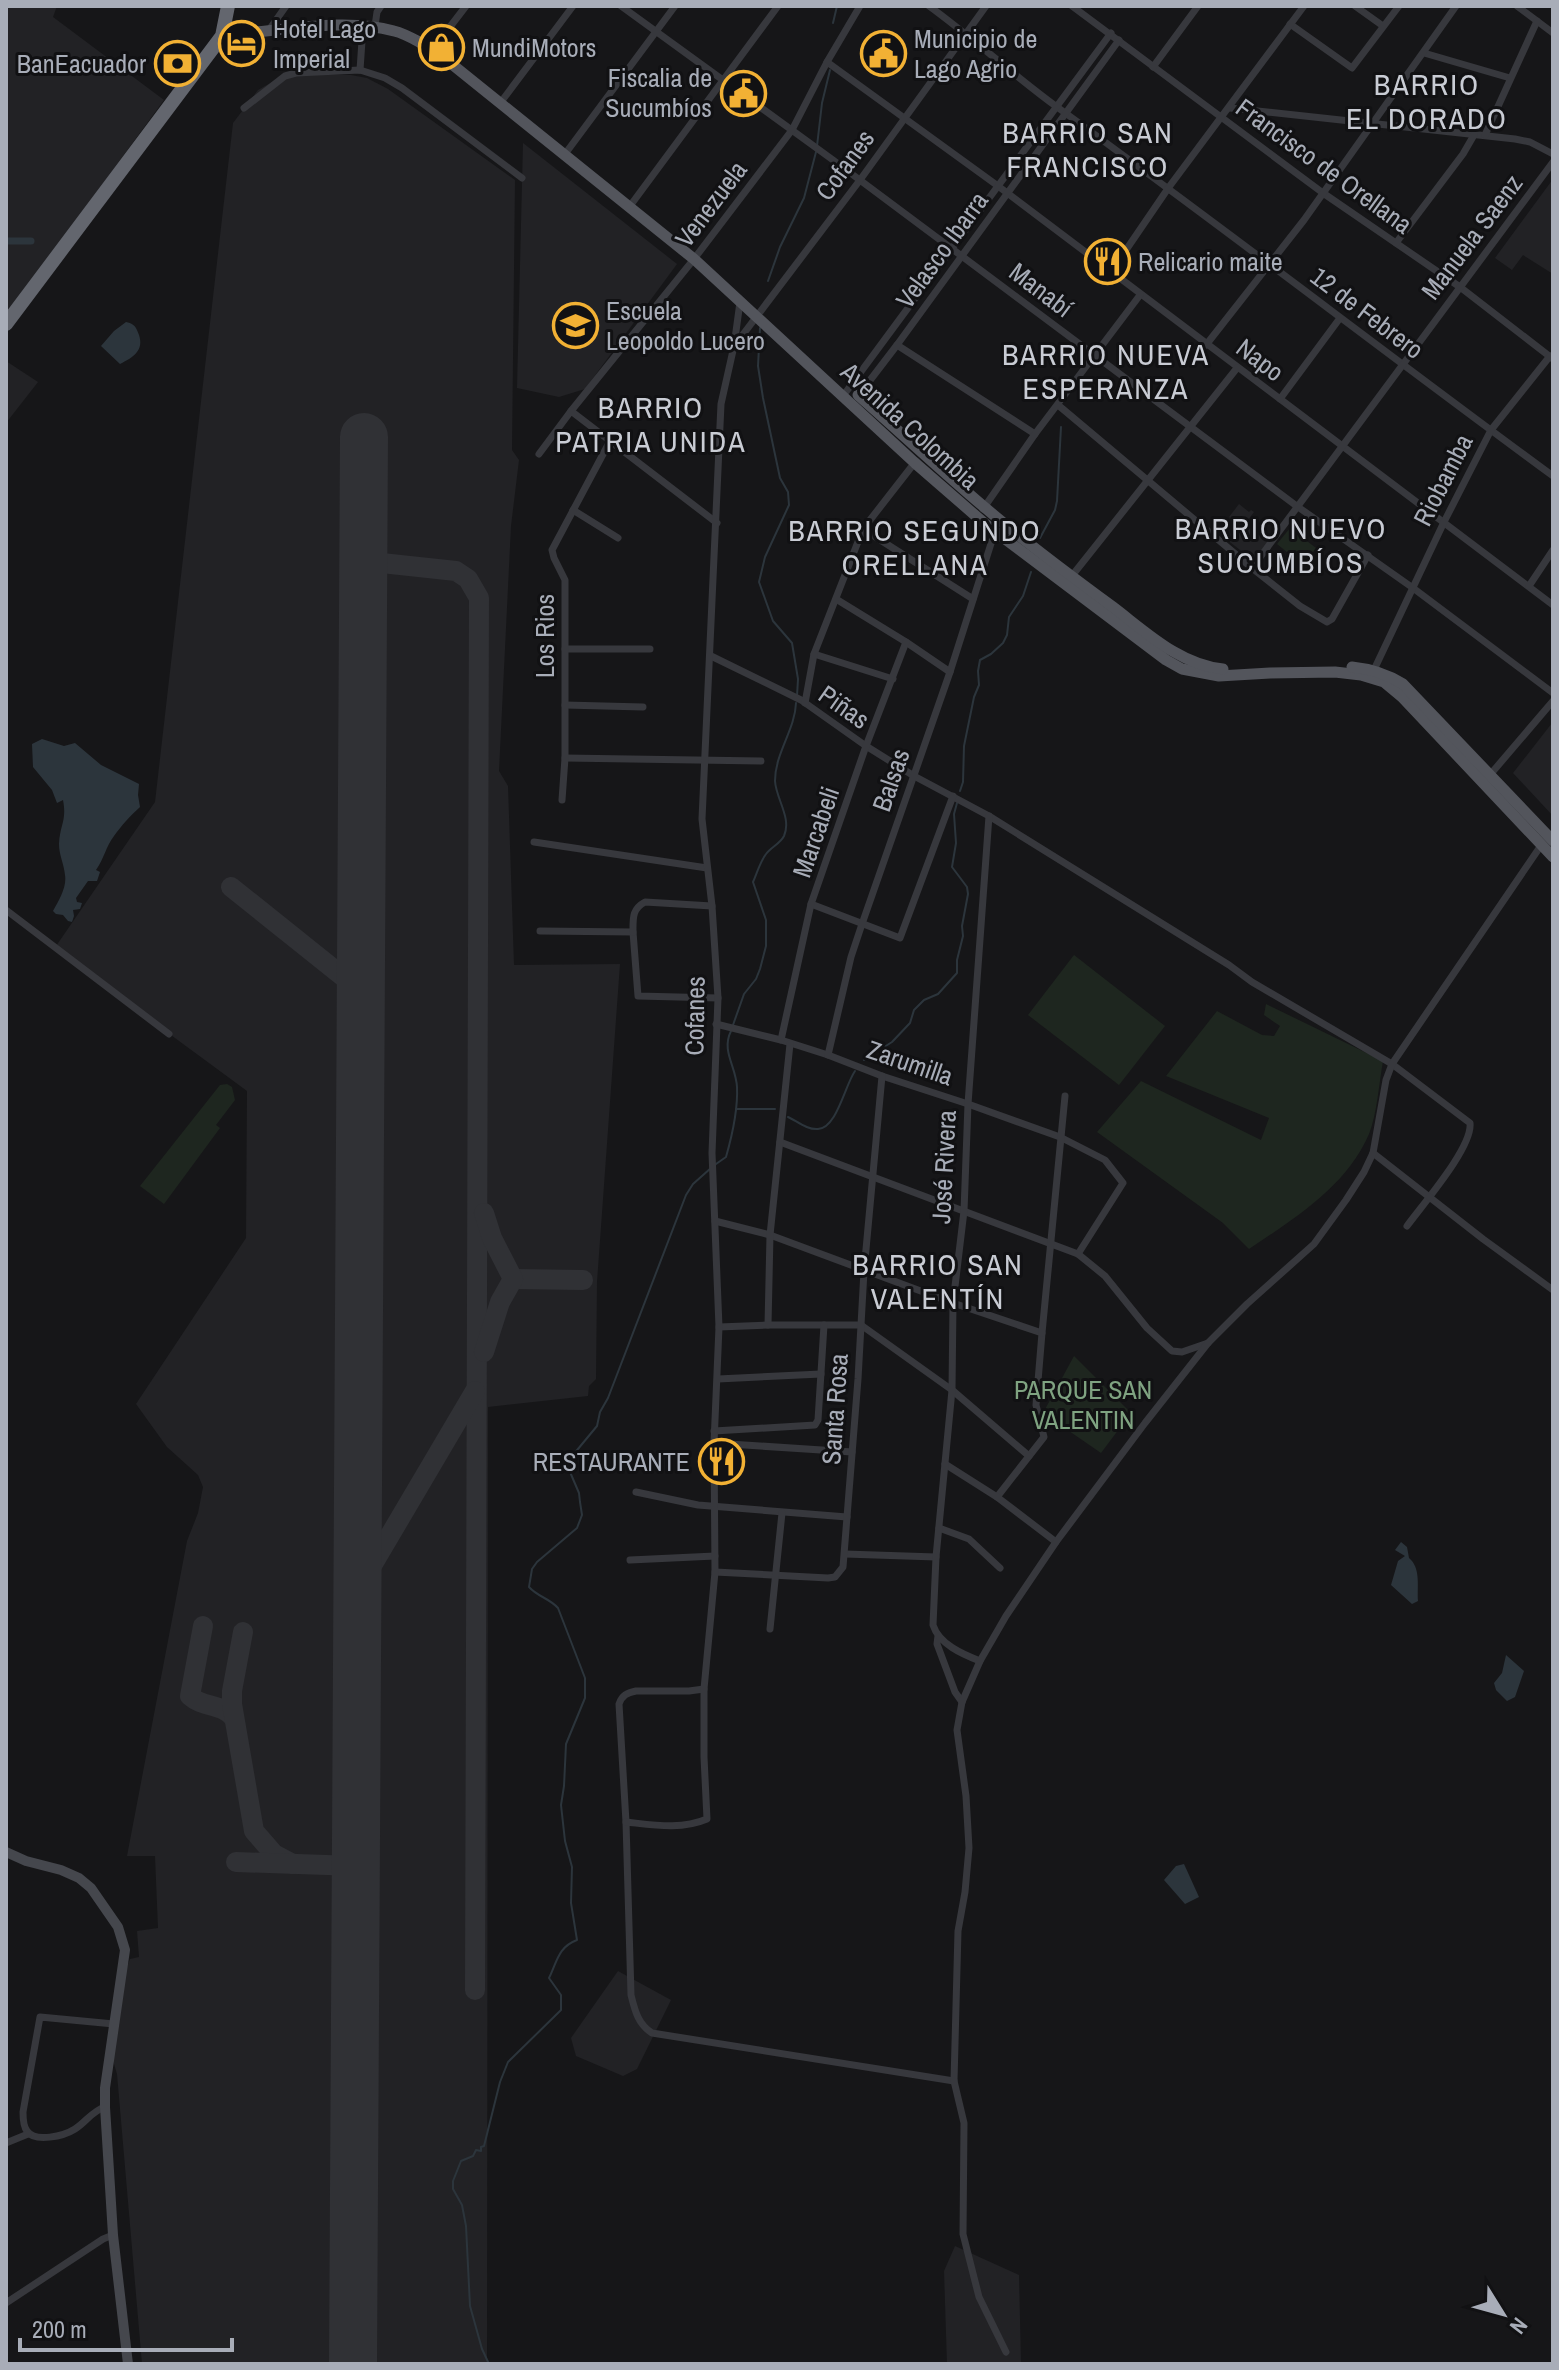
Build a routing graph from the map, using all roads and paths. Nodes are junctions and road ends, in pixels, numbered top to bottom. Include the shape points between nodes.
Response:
1 (228, 6) edge
2 (237, 6) edge
3 (286, 6) edge
4 (381, 6) edge
5 (466, 6) edge
6 (573, 6) edge
7 (621, 6) edge
8 (675, 6) edge
9 (778, 6) edge
10 (860, 6) edge
11 (929, 6) edge
12 (986, 6) edge
13 (1072, 6) edge
14 (1198, 6) edge
15 (1304, 6) edge
16 (1355, 6) edge
17 (1399, 6) edge
18 (1456, 6) edge
19 (1517, 6) edge
20 (1537, 21) junction
21 (1290, 24) junction
22 (369, 26) junction
23 (1383, 26) junction
24 (269, 30) junction
25 (656, 31) junction
26 (966, 33) junction
27 (1111, 33) junction
28 (1553, 33) edge
29 (227, 35) junction
30 (1119, 40) junction
31 (433, 49) junction
32 (1424, 53) junction
33 (827, 62) junction
34 (1153, 67) junction
35 (360, 70) junction
36 (1510, 78) junction
37 (723, 80) junction
38 (501, 102) junction
39 (1057, 107) junction
40 (244, 108) dead end
41 (1230, 108) junction
42 (1067, 113) junction
43 (904, 118) junction
44 (1221, 118) junction
45 (1372, 124) junction
46 (792, 130) junction
47 (1474, 135) junction
48 (1485, 135) junction
49 (565, 154) junction
50 (1553, 154) edge
51 (1553, 162) edge
52 (522, 178) dead end
53 (860, 180) junction
54 (998, 186) junction
55 (1169, 187) junction
56 (1323, 193) junction
57 (1008, 194) junction
58 (630, 206) junction
59 (1396, 243) junction
60 (952, 249) junction
61 (962, 256) junction
62 (694, 259) junction
63 (1269, 264) junction
64 (1111, 272) junction
65 (1460, 287) junction
66 (1140, 295) junction
67 (740, 302) junction
68 (758, 316) junction
69 (1340, 318) junction
70 (6, 324) edge
71 (897, 345) junction
72 (1206, 345) junction
73 (734, 346) junction
74 (1095, 356) junction
75 (1551, 357) edge
76 (1403, 365) junction
77 (1237, 368) junction
78 (843, 396) junction
79 (1280, 399) junction
80 (855, 400) junction
81 (1058, 405) junction
82 (571, 411) junction
83 (1189, 426) junction
84 (1491, 430) junction
85 (1035, 434) junction
86 (610, 441) junction
87 (1342, 446) junction
88 (924, 452) junction
89 (539, 454) dead end
90 (915, 463) junction
91 (1553, 476) edge
92 (1146, 480) junction
93 (1298, 507) junction
94 (573, 510) junction
95 (981, 512) junction
96 (1444, 522) junction
97 (717, 523) junction
98 (998, 526) junction
99 (863, 529) junction
100 (618, 538) dead end
101 (1553, 550) edge
102 (1368, 555) junction
103 (1252, 568) junction
104 (1068, 581) junction
105 (1529, 586) junction
106 (1413, 588) junction
107 (836, 599) junction
108 (973, 599) junction
109 (1553, 605) edge
110 (906, 642) junction
111 (565, 649) junction
112 (650, 649) dead end
113 (814, 654) junction
114 (711, 656) junction
115 (950, 672) junction
116 (1372, 674) junction
117 (893, 679) junction
118 (1553, 693) edge
119 (1553, 701) edge
120 (805, 703) junction
121 (565, 705) junction
122 (643, 707) dead end
123 (866, 746) junction
124 (565, 758) junction
125 (705, 759) junction
126 (761, 761) dead end
127 (914, 776) junction
128 (1486, 779) junction
129 (953, 796) junction
130 (562, 800) dead end
131 (989, 816) junction
132 (1548, 841) edge
133 (534, 842) dead end
134 (1553, 857) edge
135 (707, 868) junction
136 (811, 904) junction
137 (712, 906) junction
138 (6, 910) edge
139 (862, 924) junction
140 (540, 931) dead end
141 (633, 932) junction
142 (718, 998) junction
143 (716, 1024) junction
144 (169, 1034) dead end
145 (781, 1040) junction
146 (790, 1044) junction
147 (828, 1055) junction
148 (1392, 1064) junction
149 (882, 1076) junction
150 (1065, 1096) dead end
151 (968, 1104) junction
152 (1060, 1137) junction
153 (780, 1142) junction
154 (1373, 1153) junction
155 (872, 1175) junction
156 (1429, 1197) junction
157 (964, 1211) junction
158 (715, 1221) junction
159 (1407, 1226) dead end
160 (770, 1235) junction
161 (1050, 1242) junction
162 (1078, 1254) junction
163 (864, 1271) junction
164 (1553, 1290) edge
165 (953, 1303) junction
166 (768, 1325) junction
167 (824, 1325) junction
168 (861, 1325) junction
169 (719, 1327) junction
170 (1042, 1333) junction
171 (1208, 1343) junction
172 (821, 1374) junction
173 (718, 1379) junction
174 (952, 1390) junction
175 (714, 1431) junction
176 (714, 1443) junction
177 (852, 1452) junction
178 (1029, 1456) junction
179 (945, 1464) junction
180 (636, 1492) dead end
181 (997, 1497) junction
182 (715, 1506) junction
183 (782, 1513) junction
184 (847, 1517) junction
185 (939, 1528) junction
186 (1056, 1542) junction
187 (845, 1554) junction
188 (715, 1556) junction
189 (936, 1557) junction
190 (630, 1560) dead end
191 (1000, 1568) dead end
192 (715, 1572) junction
193 (776, 1576) junction
194 (770, 1629) dead end
195 (938, 1636) junction
196 (980, 1661) junction
197 (704, 1689) junction
198 (962, 1702) junction
199 (626, 1822) junction
200 (6, 1852) edge
201 (114, 2024) junction
202 (954, 2081) junction
203 (105, 2107) junction
204 (28, 2134) junction
205 (6, 2143) edge
206 (113, 2235) junction
207 (6, 2303) edge
208 (1006, 2352) dead end
209 (128, 2364) edge

1 - 29 highway
2 - 29 highway
3 - 24 street
4 - 22 street
5 - 31 street
6 - 38 street
7 - 25 street, Manabí
8 - 25 street
9 - 37 street
10 - 33 street, Venezuela
11 - 26 street, 12 de Febrero
12 - 26 street, Cofanes
13 - 27 street, Francisco de Orellana
14 - 34 street
15 - 21 street
16 - 23 street
17 - 23 street
18 - 32 street
19 - 20 street
20 - 28 street
20 - 36 street
21 - 23 street via 1352,68
21 - 41 street
22 - 24 main road, Avenida Colombia
22 - 31 main road, Avenida Colombia via 397,31
22 - 35 street
24 - 29 main road, Avenida Colombia
25 - 37 street, Manabí
25 - 49 street
26 - 39 street, 12 de Febrero
26 - 43 street, Cofanes
27 - 30 street, Francisco de Orellana
27 - 39 street, Velasco Ibarra
29 - 70 highway
30 - 34 street, Francisco de Orellana
30 - 42 street, Velasco Ibarra
31 - 38 main road, Avenida Colombia
32 - 36 street
32 - 45 street
33 - 43 street, Napo
33 - 46 street, Venezuela
34 - 44 street, Francisco de Orellana
35 - 40 street via 285,76
35 - 52 street via 402,88
36 - 48 street
37 - 46 street, Manabí
37 - 58 street
38 - 49 main road, Avenida Colombia
39 - 42 street, 12 de Febrero
39 - 54 street, Velasco Ibarra
41 - 44 street
41 - 45 street
42 - 55 street, 12 de Febrero
42 - 57 street, Velasco Ibarra
43 - 53 street, Cofanes
43 - 54 street, Napo
44 - 55 street
44 - 56 street, Francisco de Orellana
45 - 47 street
45 - 56 street
46 - 53 street, Manabí
46 - 62 street, Venezuela
47 - 48 street
47 - 59 street
48 - 50 street via 1530,142
49 - 58 main road, Avenida Colombia
51 - 65 street, Manuela Saenz
53 - 60 street, Manabí
53 - 68 street, Cofanes
54 - 57 street, Napo
54 - 60 street, Velasco Ibarra
55 - 63 street, 12 de Febrero
55 - 64 street
56 - 59 street, Francisco de Orellana
56 - 63 street
57 - 61 street, Velasco Ibarra
57 - 64 street, Napo
58 - 62 main road, Avenida Colombia
59 - 65 street, Francisco de Orellana
60 - 61 street, Manabí
60 - 78 street, Velasco Ibarra
61 - 71 street, Velasco Ibarra
61 - 74 street, Manabí
62 - 67 main road, Avenida Colombia
62 - 82 street, Venezuela
63 - 69 street, 12 de Febrero
63 - 72 street
64 - 66 street, Napo
65 - 75 street, Francisco de Orellana
65 - 76 street, Manuela Saenz
66 - 72 street, Napo
66 - 74 street
67 - 68 main road, Avenida Colombia
67 - 73 street, Cofanes
68 - 73 street, Cofanes
68 - 78 main road, Avenida Colombia
69 - 76 street, 12 de Febrero
69 - 79 street
71 - 80 street, Velasco Ibarra
71 - 85 street
72 - 77 street, Napo
73 - 97 street, Cofanes via 721,404
74 - 81 street
74 - 83 street, Manabí
75 - 84 street, Riobamba
76 - 84 street, 12 de Febrero
76 - 87 street, Manuela Saenz
77 - 79 street, Napo
77 - 83 street
78 - 80 main road, Avenida Colombia
79 - 87 street, Napo
80 - 88 main road, Avenida Colombia
80 - 90 main road, Avenida Colombia
81 - 85 street
81 - 92 street
82 - 86 street
82 - 89 street, Venezuela
83 - 92 street
83 - 93 street, Manabí
84 - 91 street, 12 de Febrero
84 - 96 street, Riobamba
85 - 95 street
86 - 94 street, Los Rios
86 - 97 street
87 - 93 street, Manuela Saenz
87 - 96 street, Napo
88 - 90 street
88 - 95 main road, Avenida Colombia
90 - 95 main road, Avenida Colombia
90 - 99 street
92 - 103 street
92 - 104 street
93 - 102 street, Manabí
93 - 103 street, Manuela Saenz
94 - 100 street
94 - 111 street, Los Rios via 552,550 565,580
95 - 98 main road, Avenida Colombia
96 - 105 street, Napo
96 - 106 street, Riobamba
97 - 114 street, Cofanes
98 - 104 main road, Avenida Colombia
98 - 108 street, Balsas
99 - 107 street
99 - 108 street
101 - 105 street
102 - 103 street via 1329,621 1300,606
102 - 106 street, Manabí
104 - 116 main road, Avenida Colombia via 1182,669 1219,676
105 - 109 street, Napo
106 - 116 street, Riobamba
106 - 118 street, Manabí
107 - 110 street
107 - 113 street
108 - 115 street, Balsas
110 - 115 street
110 - 117 street, Marcabeli
111 - 112 street
111 - 121 street, Los Rios
113 - 117 street
113 - 120 street
114 - 120 street, Piñas
114 - 125 street, Cofanes
115 - 127 street, Balsas
116 - 128 main road, Avenida Colombia
117 - 123 street, Marcabeli
119 - 128 street
120 - 123 street, Piñas
121 - 122 street
121 - 124 street, Los Rios
123 - 127 street, Piñas
123 - 136 street, Marcabeli
124 - 125 street
124 - 130 street, Los Rios
125 - 126 street
125 - 135 street, Cofanes via 702,819
127 - 129 street, Piñas
127 - 139 street, Balsas
128 - 132 main road, Avenida Colombia
129 - 131 street, Piñas
129 - 139 street via 900,938
131 - 148 street, Piñas
131 - 151 street, José Rivera
132 - 134 main road, Avenida Colombia
132 - 148 street
133 - 135 street
135 - 137 street, Cofanes
136 - 139 street
136 - 145 street, Marcabeli
137 - 141 street via 645,902 634,913
137 - 142 street, Cofanes
138 - 144 street
139 - 147 street, Balsas
140 - 141 street
141 - 142 street via 638,996
142 - 143 street, Cofanes
143 - 145 street, Zarumilla
143 - 158 street, Cofanes
145 - 146 street, Zarumilla
146 - 147 street, Zarumilla
146 - 153 street
147 - 149 street, Zarumilla
148 - 154 street
148 - 156 street, Piñas via 1470,1123 1464,1148
149 - 151 street, Zarumilla
149 - 155 street, Santa Rosa
150 - 152 street
151 - 152 street, Zarumilla
151 - 157 street, José Rivera
152 - 161 street
152 - 162 street, Zarumilla via 1105,1160 1123,1183
153 - 155 street
153 - 160 street
154 - 156 street
154 - 171 street via 1314,1244
155 - 157 street
155 - 163 street, Santa Rosa
156 - 159 street
156 - 164 street
157 - 161 street
157 - 165 street, José Rivera
158 - 160 street
158 - 169 street, Cofanes
160 - 163 street
160 - 166 street
161 - 162 street
161 - 170 street
162 - 171 street via 1105,1276 1172,1351
163 - 165 street
163 - 168 street, Santa Rosa
165 - 170 street
165 - 174 street, José Rivera
166 - 167 street
166 - 169 street
167 - 168 street
167 - 172 street
168 - 174 street
168 - 177 street, Santa Rosa
169 - 173 street, Cofanes
170 - 178 street via 1036,1405 1044,1437
171 - 186 street
172 - 173 street
172 - 175 street via 815,1425
173 - 175 street, Cofanes
174 - 178 street
174 - 179 street, José Rivera
175 - 176 street, Cofanes
176 - 177 street
176 - 182 street, Cofanes
177 - 184 street, Santa Rosa
178 - 181 street
179 - 181 street
179 - 185 street, José Rivera
180 - 182 street
181 - 186 street
182 - 183 street
182 - 188 street, Cofanes
183 - 184 street
183 - 193 street
184 - 187 street, Santa Rosa
185 - 189 street, José Rivera
185 - 191 street via 969,1539
186 - 196 street
187 - 189 street
187 - 193 street via 835,1577
188 - 190 street
188 - 192 street, Cofanes
189 - 195 street, José Rivera via 933,1625
192 - 193 street
192 - 197 street, Cofanes
193 - 194 street
195 - 196 street
195 - 198 street, José Rivera
196 - 198 street
197 - 199 street via 636,1691 621,1698
197 - 199 street, Cofanes via 707,1819 669,1826
198 - 202 street via 957,1730 969,1848 958,1931
199 - 202 street via 631,1995 643,2027 652,2033
200 - 201 main road via 79,1878 118,1927 125,1950
201 - 203 main road
201 - 204 street via 40,2017 23,2112
202 - 208 street via 964,2123 963,2234 979,2297
203 - 204 street via 61,2136
203 - 206 main road
204 - 205 street
206 - 207 street
206 - 209 main road

